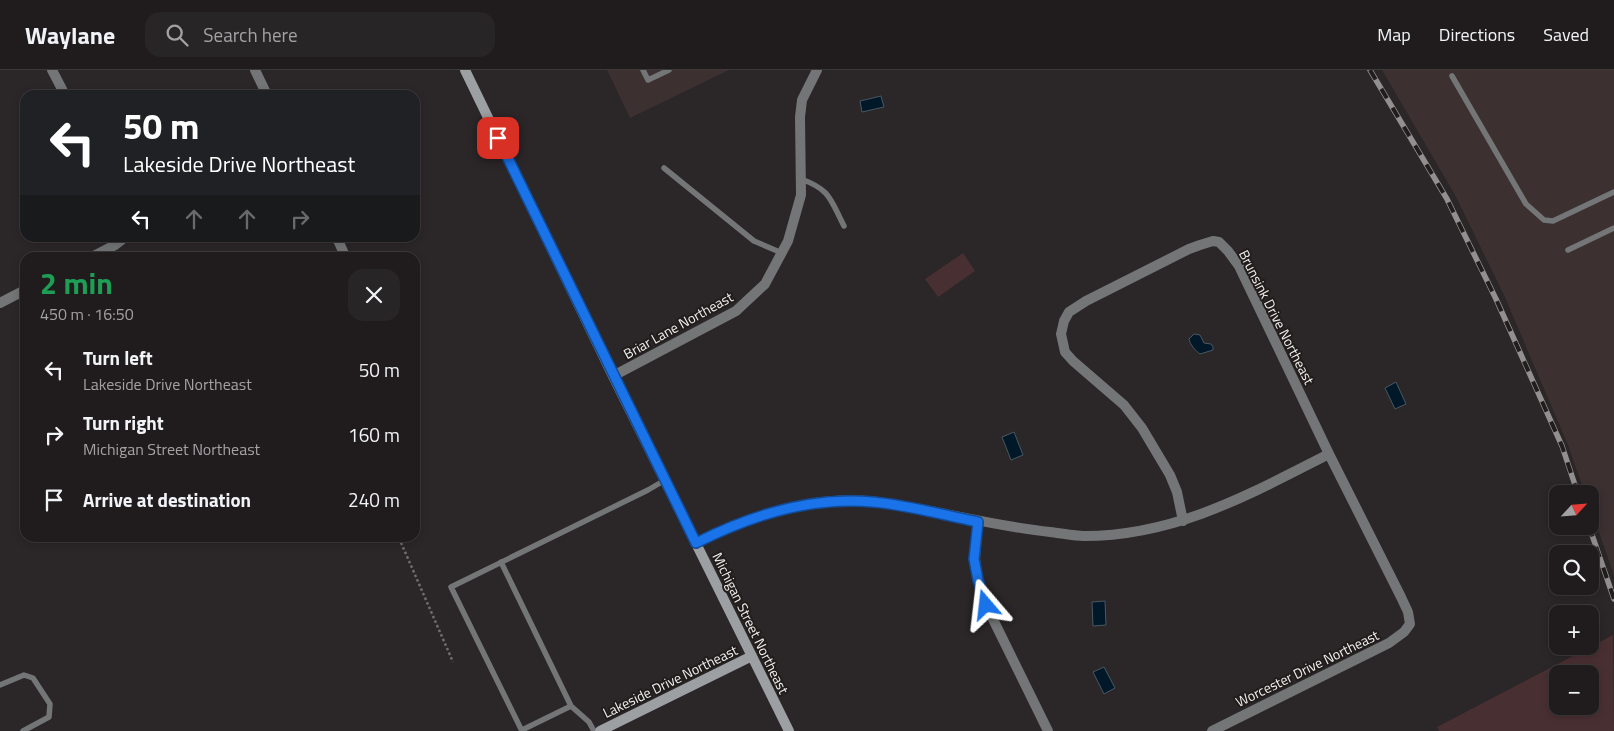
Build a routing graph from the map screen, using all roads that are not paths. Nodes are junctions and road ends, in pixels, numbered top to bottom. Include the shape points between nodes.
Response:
1 (52, 70) edge
2 (255, 70) edge
3 (465, 70) edge
4 (643, 70) edge
5 (669, 70) edge
6 (817, 70) edge
7 (1452, 76) dead end
8 (62, 90) edge
9 (265, 90) edge
10 (664, 168) dead end
11 (801, 179) junction
12 (1614, 192) edge
13 (844, 226) dead end
14 (1614, 228) edge
15 (119, 242) edge
16 (1568, 250) dead end
17 (102, 252) edge
18 (782, 253) junction
19 (20, 293) edge
20 (0, 303) edge
21 (613, 376) junction
22 (1329, 454) junction
23 (665, 480) junction
24 (1183, 521) junction
25 (978, 522) junction
26 (696, 543) junction
27 (501, 562) junction
28 (1410, 624) joint
29 (752, 656) junction
30 (0, 685) edge
31 (571, 706) junction
32 (22, 731) edge
33 (522, 731) edge
34 (594, 731) edge
35 (600, 731) edge
36 (789, 731) edge
37 (1048, 731) edge
38 (1212, 731) edge

1 - 8 street
2 - 9 street
3 - 21 main road, Michigan Street Northeast
4 - 5 lane via 648,80
6 - 11 street, Briar Lane Northeast via 802,100
7 - 12 lane via 1526,204 1544,220 1553,221
10 - 18 lane via 754,241
11 - 13 lane via 816,184 827,193
11 - 18 street, Briar Lane Northeast via 801,195
14 - 16 lane
15 - 17 street
18 - 21 street, Briar Lane Northeast via 766,284 736,311
19 - 20 street
21 - 23 main road, Michigan Street Northeast
22 - 24 street via 1244,498
22 - 24 street, Brunsink Drive Northeast via 1239,266 1219,242 1189,249 1069,312 1061,334 1065,352 1124,405 1142,428 1170,474
22 - 28 street, Brunsink Drive Northeast via 1401,597
23 - 26 main road, Michigan Street Northeast
23 - 27 lane
24 - 25 street via 1124,533 1084,536
25 - 26 street via 879,502 848,500 768,513 728,526
25 - 37 street via 974,559 986,605
26 - 29 main road, Michigan Street Northeast
27 - 31 lane
27 - 33 lane via 451,586
28 - 38 street, Worcester Drive Northeast via 1389,643
29 - 35 main road, Lakeside Drive Northeast
29 - 36 main road, Michigan Street Northeast
30 - 32 lane via 24,675 33,678 50,704 49,717
31 - 33 lane
31 - 34 lane

